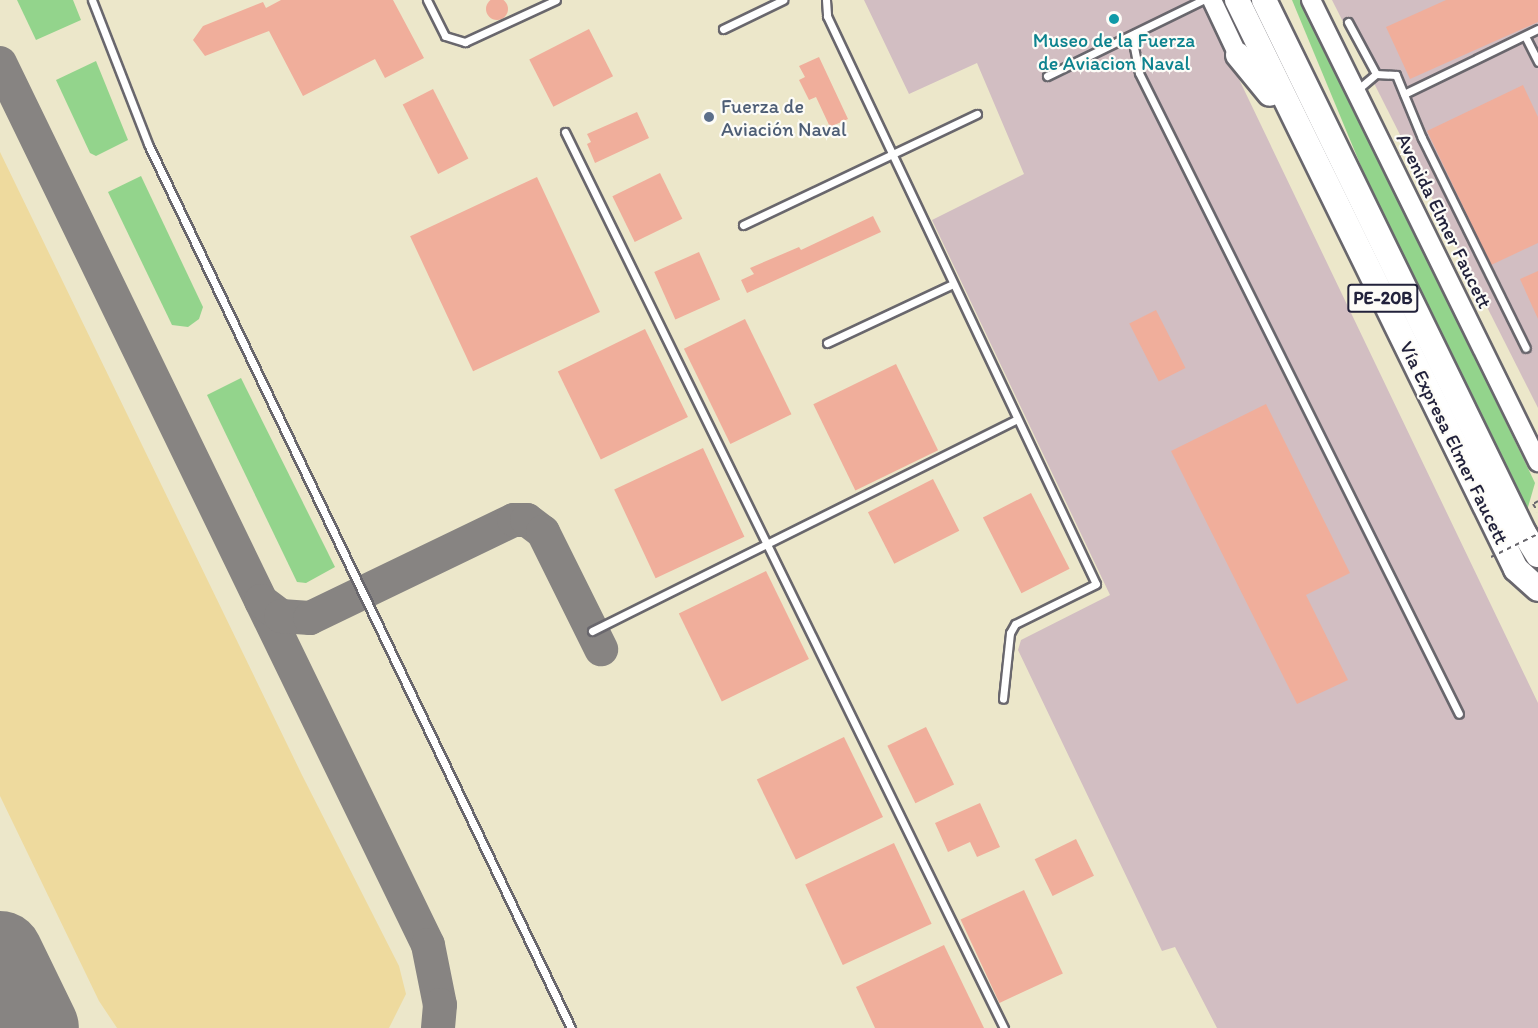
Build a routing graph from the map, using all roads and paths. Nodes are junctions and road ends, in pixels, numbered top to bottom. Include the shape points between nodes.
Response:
1 (92, 0) edge
2 (427, 0) edge
3 (556, 0) edge
4 (783, 0) edge
5 (826, 0) edge
6 (1203, 0) edge
7 (1212, 0) edge
8 (1237, 0) edge
9 (1264, 0) edge
10 (1283, 0) edge
11 (1311, 0) edge
12 (1348, 22) dead end
13 (723, 29) dead end
14 (1538, 29) edge
15 (1136, 33) junction
16 (1525, 36) junction
17 (1238, 55) joint
18 (1538, 62) edge
19 (1376, 74) junction
20 (1047, 76) dead end
21 (1356, 92) junction
22 (1404, 94) junction
23 (1317, 107) junction
24 (977, 114) dead end
25 (565, 132) dead end
26 (891, 154) junction
27 (1324, 178) junction
28 (743, 225) dead end
29 (953, 284) junction
30 (827, 343) dead end
31 (1526, 348) dead end
32 (1017, 419) junction
33 (1538, 462) edge
34 (1538, 501) edge
35 (1538, 512) edge
36 (1538, 534) edge
37 (766, 544) junction
38 (1538, 555) edge
39 (1491, 556) dead end
40 (1538, 589) edge
41 (592, 631) dead end
42 (1003, 699) dead end
43 (1459, 714) dead end
44 (571, 1028) edge
45 (1004, 1028) edge

1 - 44 lane via 153,155
2 - 3 lane via 445,36 465,42
4 - 13 lane
5 - 26 lane via 827,16
6 - 15 lane
7 - 17 main road
8 - 27 highway, Vía Expresa Elmer Faucett / PE-20B
9 - 23 highway, Vía Expresa Elmer Faucett / PE-20B
10 - 23 highway
11 - 21 main road, Avenida Elmer Faucett
12 - 19 lane
14 - 16 lane
15 - 20 lane
15 - 43 lane via 1134,47 1139,72
16 - 18 lane
16 - 22 lane
17 - 27 highway via 1264,82 1305,161
19 - 21 lane
19 - 22 lane via 1396,75
21 - 33 main road, Avenida Elmer Faucett
22 - 31 lane
23 - 38 highway, Vía Expresa Elmer Faucett / PE-20B
24 - 26 lane
25 - 37 lane
26 - 28 lane
26 - 29 lane
27 - 40 highway, Vía Expresa Elmer Faucett / PE-20B via 1516,569
29 - 30 lane
29 - 32 lane
32 - 37 lane
32 - 42 lane via 1096,584 1016,624 1010,633
34 - 35 path via 1533,504
36 - 39 path, bridge
37 - 41 lane
37 - 45 lane

